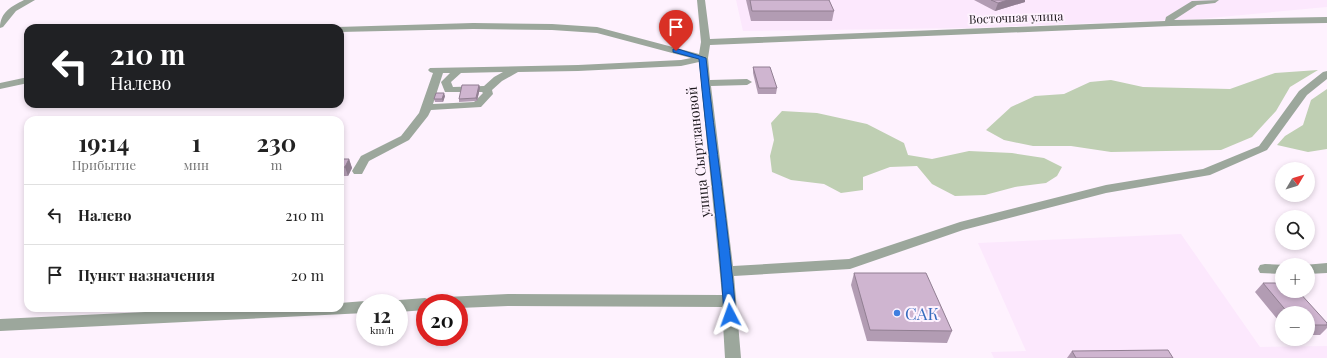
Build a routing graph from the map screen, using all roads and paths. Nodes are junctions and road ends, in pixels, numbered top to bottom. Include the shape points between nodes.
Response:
1 (31, 0) edge
2 (701, 0) edge
3 (1215, 0) edge
4 (1326, 22) edge
5 (1171, 23) junction
6 (0, 25) edge
7 (344, 29) edge
8 (706, 42) junction
9 (703, 58) junction
10 (518, 69) junction
11 (458, 70) junction
12 (1327, 74) edge
13 (24, 81) edge
14 (747, 82) dead end
15 (705, 83) junction
16 (0, 86) edge
17 (487, 89) junction
18 (426, 107) junction
19 (358, 171) dead end
20 (1327, 268) edge
21 (1275, 269) edge
22 (1315, 269) edge
23 (1265, 270) dead end
24 (727, 271) junction
25 (729, 301) junction
26 (468, 302) edge
27 (356, 307) edge
28 (344, 308) edge
29 (258, 312) edge
30 (0, 324) edge
31 (733, 358) edge

1 - 6 street via 13,9
2 - 8 street, улица Сыртлановой
3 - 5 street via 1195,2 1169,19
4 - 5 street, Восточная улица
5 - 8 street, Восточная улица
7 - 9 street via 552,26 597,30
8 - 9 street, улица Сыртлановой
9 - 10 street via 682,63
9 - 15 street, улица Сыртлановой
10 - 11 street
10 - 17 street
11 - 17 street via 446,82 449,90
11 - 18 street via 436,70
12 - 24 street via 1303,93 1263,148 1206,172 1106,188 960,226 850,264
13 - 16 street
14 - 15 street
15 - 24 street, улица Сыртлановой
17 - 18 street via 488,94 477,105
18 - 19 street via 424,114 405,138 365,159
20 - 22 street
21 - 23 street
24 - 25 street, улица Сыртлановой
25 - 26 street
25 - 31 street, улица Сыртлановой
27 - 28 street
29 - 30 street

